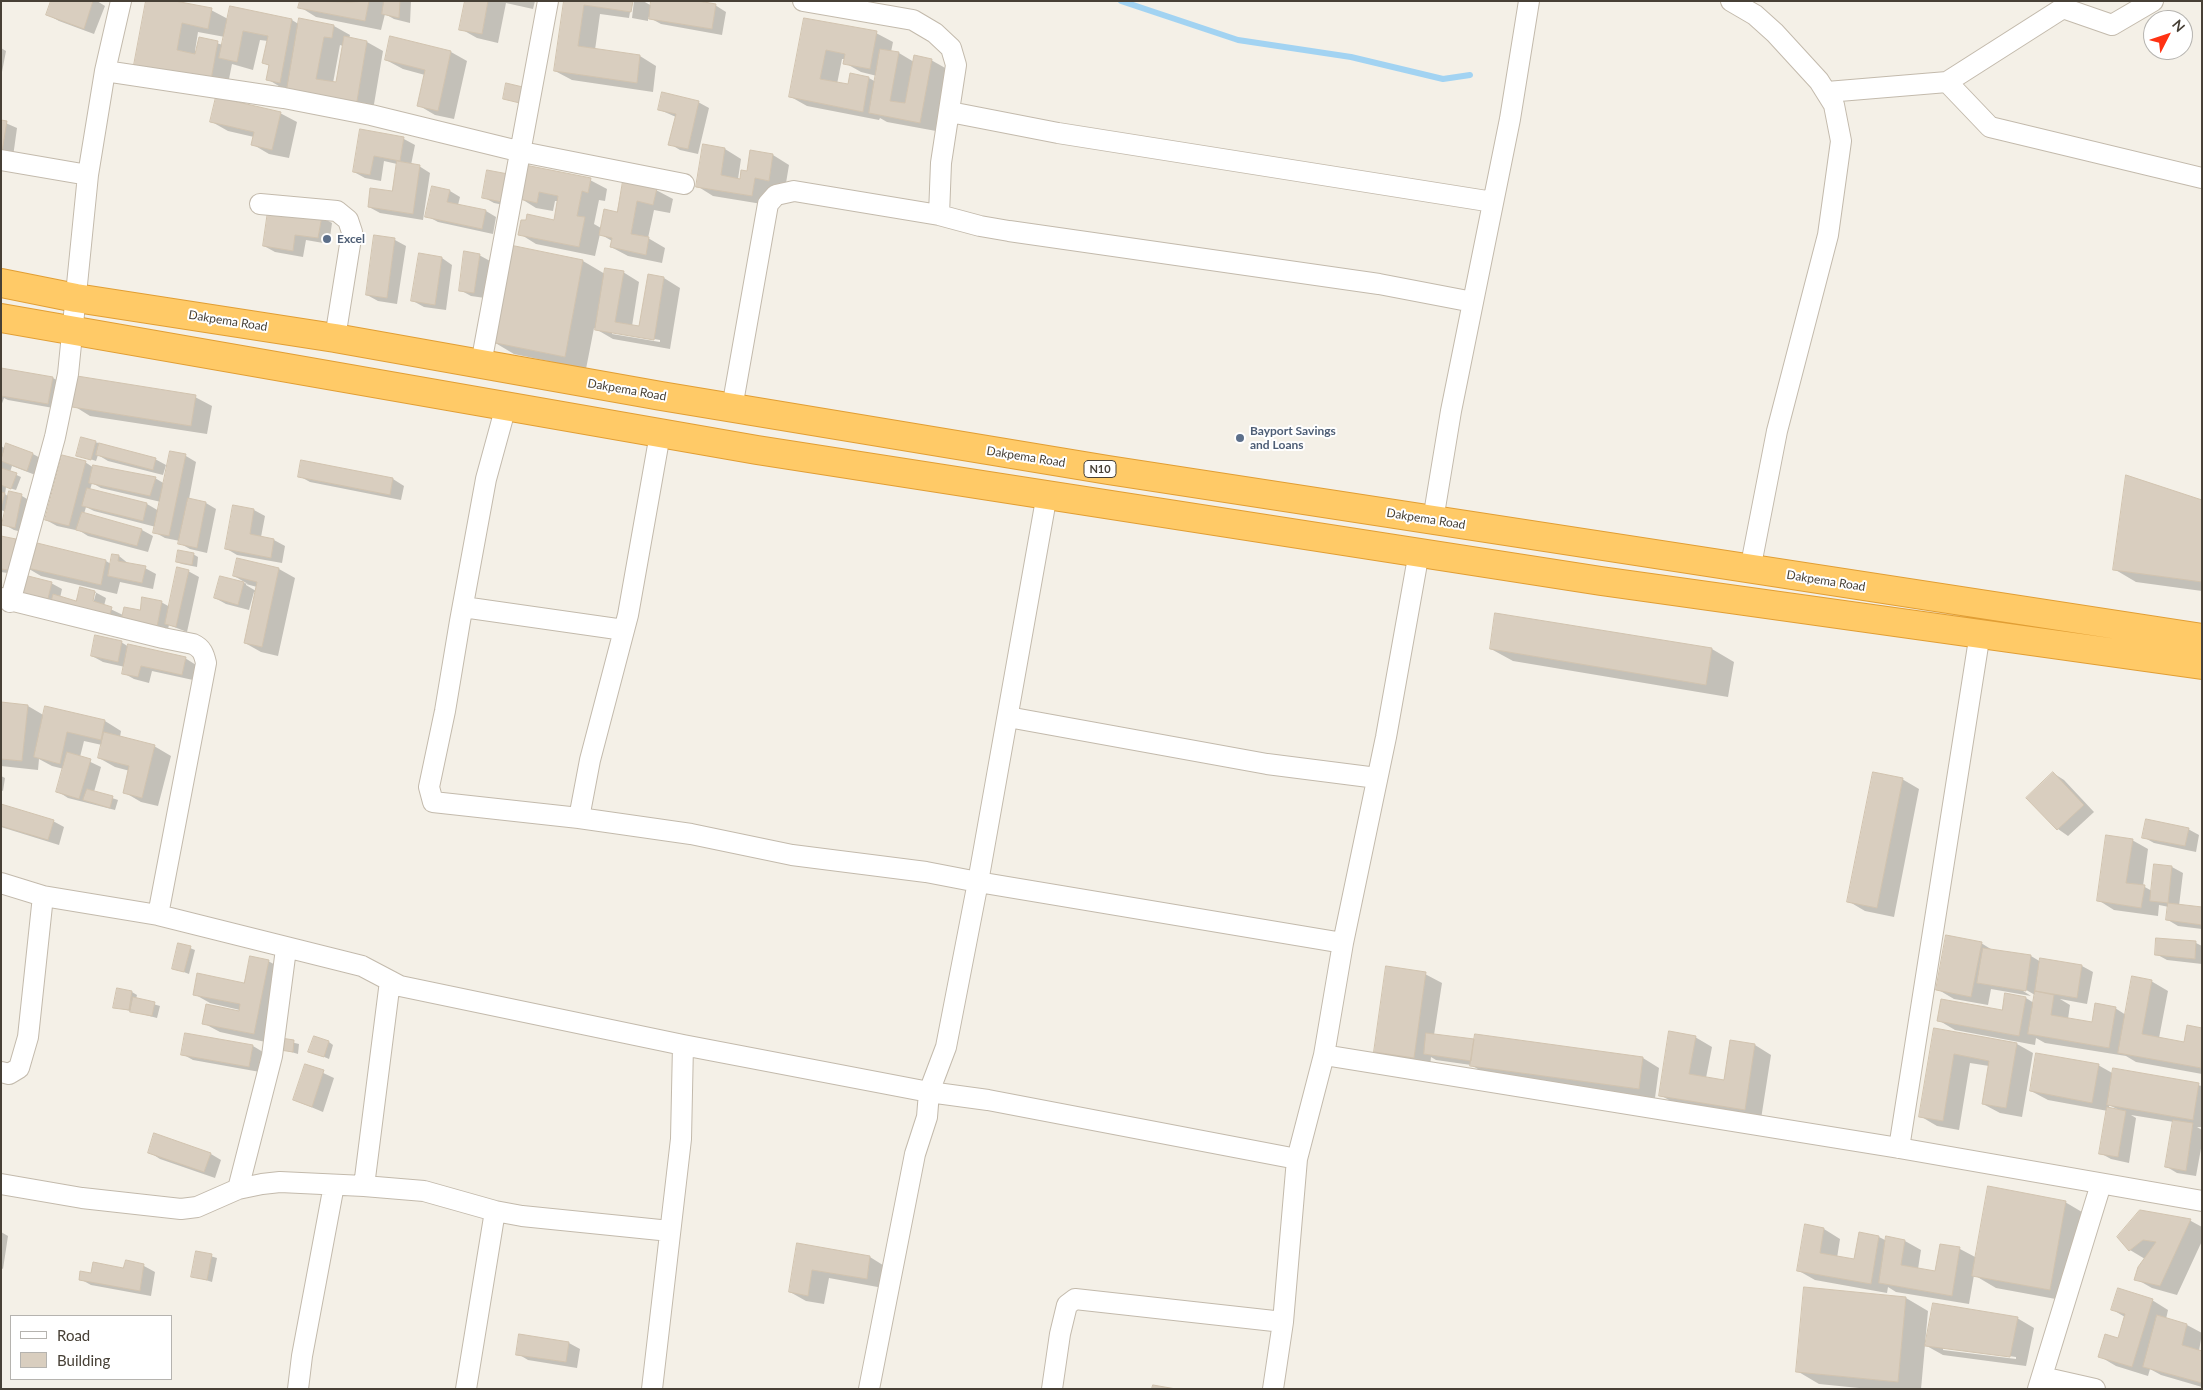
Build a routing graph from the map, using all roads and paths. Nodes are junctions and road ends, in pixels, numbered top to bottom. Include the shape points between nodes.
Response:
1 (121, 1) edge
2 (548, 1) edge
3 (802, 1) edge
4 (1529, 1) edge
5 (1731, 1) edge
6 (2153, 1) edge
7 (105, 71) junction
8 (1947, 82) junction
9 (1827, 92) junction
10 (950, 112) junction
11 (522, 152) junction
12 (1, 160) edge
13 (88, 175) junction
14 (2202, 178) edge
15 (684, 184) dead end
16 (1493, 202) junction
17 (260, 204) dead end
18 (939, 215) junction
19 (1, 283) edge
20 (76, 298) junction
21 (1473, 302) junction
22 (1, 318) edge
23 (72, 332) junction
24 (336, 338) junction
25 (481, 364) junction
26 (506, 406) junction
27 (732, 408) junction
28 (660, 434) junction
29 (1047, 494) junction
30 (1433, 520) junction
31 (1419, 552) junction
32 (1750, 570) junction
33 (6, 600) edge
34 (462, 607) junction
35 (624, 630) junction
36 (1980, 633) junction
37 (2202, 638) edge
38 (2202, 665) edge
39 (1008, 717) junction
40 (1377, 778) junction
41 (579, 818) junction
42 (978, 882) junction
43 (1, 883) edge
44 (43, 896) junction
45 (158, 916) junction
46 (1343, 943) junction
47 (286, 949) junction
48 (390, 981) junction
49 (683, 1045) junction
50 (1324, 1055) junction
51 (1, 1072) edge
52 (929, 1092) junction
53 (1898, 1148) junction
54 (1297, 1159) junction
55 (1, 1184) edge
56 (2101, 1184) junction
57 (334, 1185) junction
58 (364, 1186) junction
59 (238, 1189) junction
60 (2202, 1201) edge
61 (494, 1211) junction
62 (670, 1231) junction
63 (1283, 1322) junction
64 (2040, 1383) edge
65 (298, 1389) edge
66 (466, 1389) edge
67 (652, 1389) edge
68 (869, 1389) edge
69 (1052, 1389) edge
70 (1274, 1389) edge
71 (2095, 1389) edge

1 - 7 street
2 - 11 street
3 - 10 street via 913,20 935,33 951,48 956,65
4 - 16 street
5 - 9 street via 1776,33
6 - 8 street via 2112,25 2063,8
7 - 11 street via 284,98 371,115
7 - 13 street
8 - 9 street
8 - 14 street via 1990,128
9 - 32 street via 1834,105 1841,141 1828,235 1777,431
10 - 16 street via 1058,133
10 - 18 street via 941,163
11 - 15 street
11 - 25 street
12 - 13 street
13 - 20 street
16 - 21 street
17 - 24 street via 336,211 348,220 352,232
18 - 21 street via 1009,231 1370,283
18 - 27 street via 794,191 776,194 768,204
19 - 20 highway, Dakpema Road / N10
20 - 23 street
20 - 24 highway, Dakpema Road / N10
21 - 30 street
22 - 23 highway
23 - 26 highway
23 - 33 street via 68,374 55,437
24 - 25 highway, Dakpema Road / N10
25 - 27 highway, Dakpema Road / N10
26 - 28 highway
26 - 34 street via 486,479
27 - 30 highway, Dakpema Road / N10
28 - 29 highway
28 - 35 street
29 - 31 highway
29 - 39 street
30 - 32 highway, Dakpema Road / N10
31 - 36 highway via 1601,581
31 - 40 street
32 - 37 highway, Dakpema Road / N10
33 - 45 street via 193,644 203,654 206,663
34 - 35 street
34 - 41 street via 429,787 430,798 433,802 451,805
35 - 41 street via 590,760
36 - 38 highway
36 - 53 street
39 - 40 street via 1267,764
39 - 42 street
40 - 46 street
41 - 42 street via 691,834 792,855
42 - 46 street
42 - 52 street via 946,1048
43 - 44 street
44 - 45 street
44 - 51 street via 28,1038 19,1068 9,1074
45 - 47 street
46 - 50 street
47 - 48 street via 362,966
47 - 59 street via 272,1056
48 - 49 street via 400,986
48 - 58 street
49 - 52 street
49 - 62 street via 681,1139
50 - 53 street
50 - 54 street
52 - 54 street via 988,1100
52 - 68 street via 927,1117 915,1154
53 - 56 street
54 - 63 street
55 - 59 street via 82,1198 181,1208 197,1207
56 - 60 street
56 - 64 street
57 - 58 street
57 - 59 street via 280,1182
57 - 65 street
58 - 61 street via 424,1191
61 - 62 street
61 - 66 street
62 - 67 street
63 - 69 street via 1074,1299 1067,1305
63 - 70 street
64 - 71 street

